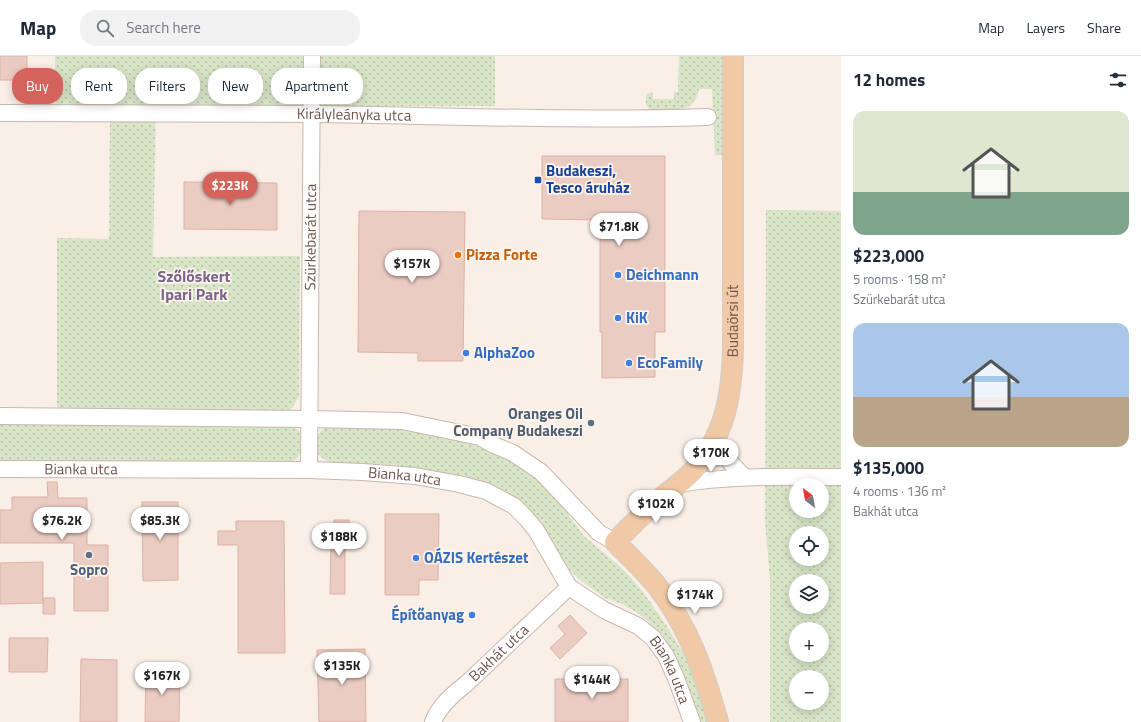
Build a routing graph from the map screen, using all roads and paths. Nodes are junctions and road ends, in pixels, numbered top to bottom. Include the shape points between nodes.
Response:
1 (312, 56) edge
2 (733, 56) edge
3 (0, 113) edge
4 (313, 114) junction
5 (708, 117) dead end
6 (0, 416) edge
7 (310, 419) junction
8 (716, 438) junction
9 (0, 469) edge
10 (309, 470) junction
11 (744, 477) junction
12 (841, 477) edge
13 (678, 484) junction
14 (614, 542) junction
15 (569, 587) junction
16 (433, 722) edge
17 (692, 722) edge
18 (718, 722) edge

1 - 4 street, Szürkebarát utca
2 - 8 main road, Budaörsi út via 732,372 730,396
3 - 4 street, Királyleányka utca
4 - 5 street, Királyleányka utca via 528,119
4 - 7 street, Szürkebarát utca
6 - 7 street
7 - 10 street, Szürkebarát utca
7 - 14 street via 402,421 480,437 513,453 541,472 599,533
8 - 11 street via 730,462
8 - 13 main road, Budaörsi út via 705,456
9 - 10 street, Bianka utca
10 - 15 street, Bianka utca via 415,476 486,491 514,506 526,518 536,530
11 - 12 street
11 - 13 street
13 - 14 main road, Budaörsi út
14 - 18 main road via 657,586 680,620 698,657
15 - 16 street, Bakhát utca via 450,697
15 - 17 street, Bianka utca via 604,610 638,626 653,638 666,656

